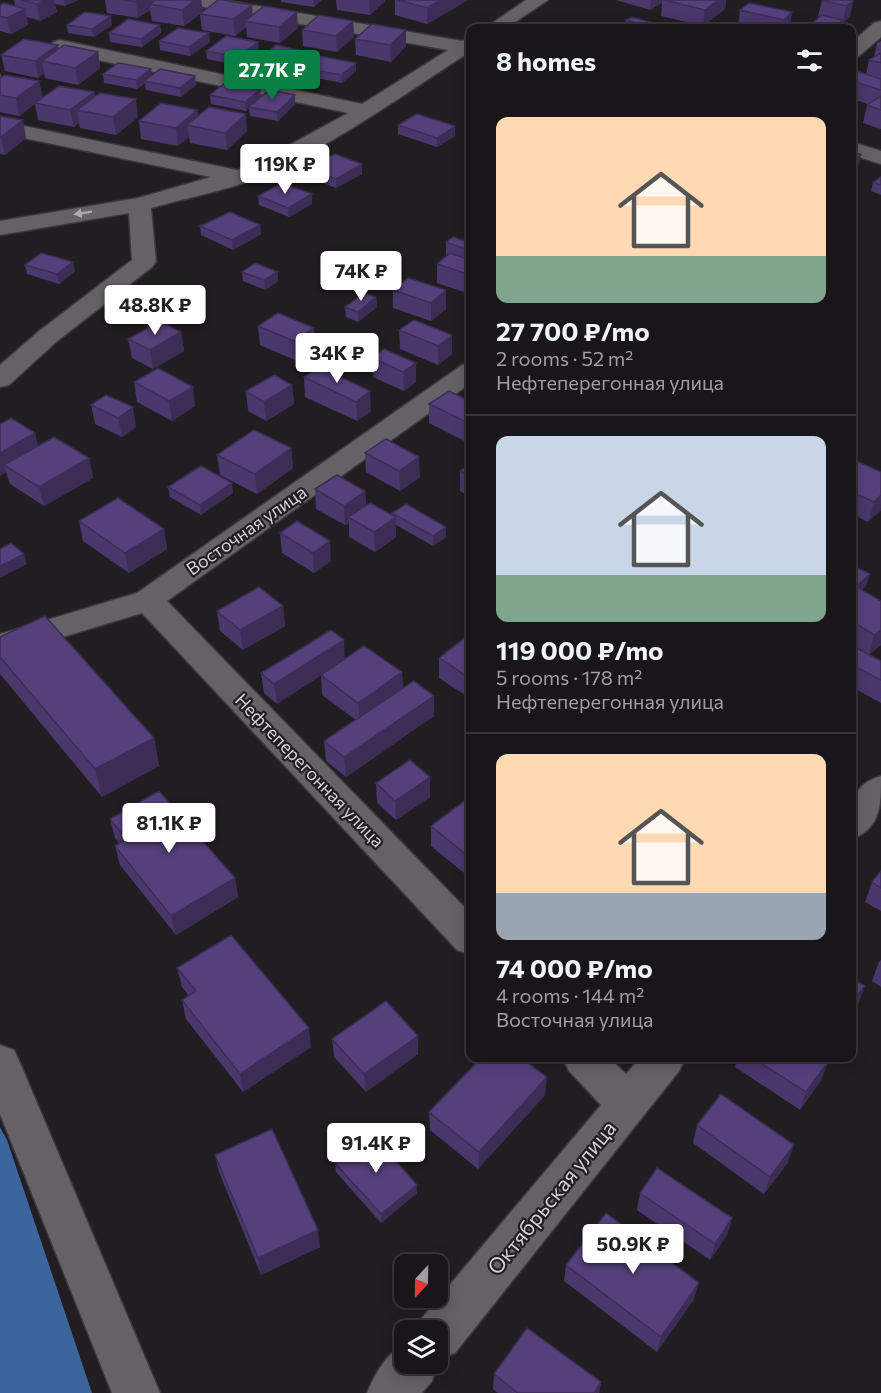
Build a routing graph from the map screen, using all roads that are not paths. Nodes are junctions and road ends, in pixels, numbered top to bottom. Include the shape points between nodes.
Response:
1 (192, 0) edge
2 (531, 1) edge
3 (499, 24) edge
4 (881, 27) edge
5 (466, 45) edge
6 (60, 46) edge
7 (466, 46) edge
8 (856, 49) edge
9 (365, 111) junction
10 (0, 127) edge
11 (856, 149) edge
12 (881, 158) edge
13 (240, 177) junction
14 (140, 204) junction
15 (0, 228) edge
16 (0, 246) edge
17 (466, 375) edge
18 (0, 379) edge
19 (148, 600) junction
20 (0, 645) edge
21 (881, 789) edge
22 (856, 820) edge
23 (466, 934) edge
24 (587, 1062) edge
25 (661, 1062) edge
26 (0, 1063) edge
27 (627, 1104) junction
28 (448, 1324) edge
29 (407, 1374) edge
30 (136, 1393) edge
31 (391, 1393) edge

1 - 5 street
2 - 3 street
4 - 8 street
6 - 9 street
7 - 9 street
9 - 13 street via 270,165
10 - 13 street
11 - 12 street
13 - 14 street
14 -> 15 street
14 - 16 street via 108,228 51,241
14 - 18 street via 144,262 46,337
17 - 19 street, Восточная улица
19 - 20 street, Восточная улица
19 - 23 street, Нефтеперегонная улица
21 - 22 street
24 - 27 street
25 - 27 street, Октябрьская улица
26 - 30 street
27 - 28 street, Октябрьская улица
29 - 31 street

